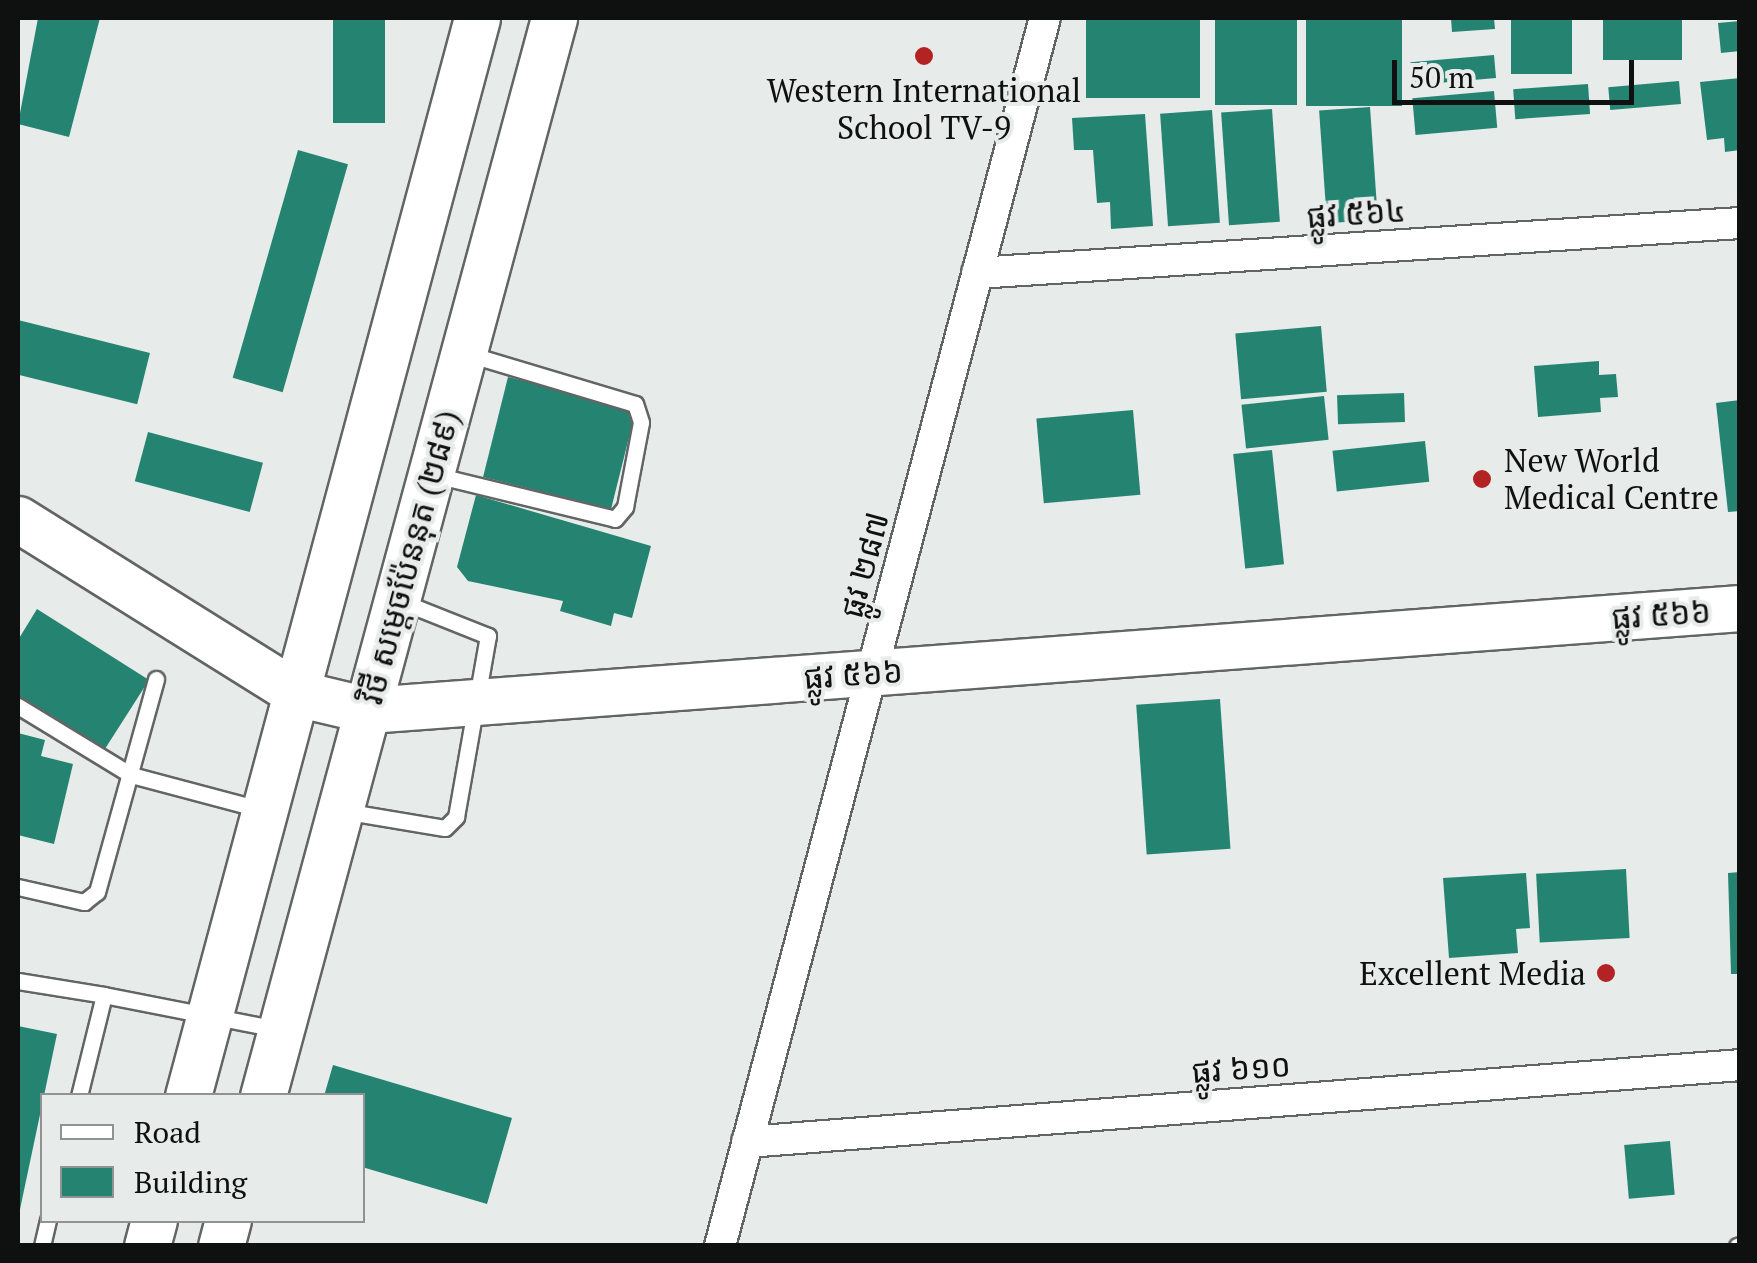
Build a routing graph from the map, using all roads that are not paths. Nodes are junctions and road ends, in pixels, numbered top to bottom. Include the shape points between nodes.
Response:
1 (477, 18) edge
2 (554, 18) edge
3 (1045, 18) edge
4 (422, 222) junction
5 (1740, 223) edge
6 (494, 242) junction
7 (977, 274) junction
8 (464, 352) junction
9 (431, 474) junction
10 (18, 519) edge
11 (396, 599) junction
12 (1740, 608) edge
13 (872, 672) junction
14 (156, 679) dead end
15 (296, 693) junction
16 (474, 704) junction
17 (18, 706) edge
18 (368, 710) junction
19 (131, 775) junction
20 (265, 811) junction
21 (340, 811) junction
22 (18, 887) edge
23 (18, 981) edge
24 (104, 995) junction
25 (210, 1013) junction
26 (281, 1030) junction
27 (1740, 1065) edge
28 (80, 1093) edge
29 (189, 1093) edge
30 (264, 1093) edge
31 (747, 1142) junction
32 (720, 1246) edge

1 - 4 main road
2 - 6 main road, វិថី សម្តេចប៉ែននុត (២៨៩)
3 - 7 street, ផ្លូវ ២៨៧
4 - 6 main road
4 - 15 main road
5 - 7 street, ផ្លូវ ៥៦៤
6 - 8 main road, វិថី សម្តេចប៉ែននុត (២៨៩)
7 - 13 street, ផ្លូវ ២៨៧
8 - 9 main road, វិថី សម្តេចប៉ែននុត (២៨៩)
8 - 9 lane via 636,404 641,422 625,508 615,519
9 - 11 main road, វិថី សម្តេចប៉ែននុត (២៨៩)
10 - 15 main road, ផ្លូវ ៥៦៦
11 - 16 lane via 488,636
11 - 18 main road, វិថី សម្តេចប៉ែននុត (២៨៩)
12 - 13 main road, ផ្លូវ ៥៦៦
13 - 16 main road, ផ្លូវ ៥៦៦
13 - 31 street, ផ្លូវ ២៨៧
14 - 19 lane
15 - 18 main road, ផ្លូវ ៥៦៦
15 - 20 main road
16 - 18 main road, ផ្លូវ ៥៦៦
16 - 21 lane via 456,816 445,828
17 - 19 lane
18 - 21 main road, វិថី សម្តេចប៉ែននុត (២៨៩)
19 - 20 lane
19 - 22 lane via 96,892 84,902
20 - 25 main road
21 - 26 main road, វិថី សម្តេចប៉ែននុត (២៨៩)
23 - 24 lane
24 - 25 lane
24 - 28 lane
25 - 26 lane
25 - 29 main road
26 - 30 main road, វិថី សម្តេចប៉ែននុត (២៨៩)
27 - 31 street, ផ្លូវ ៦១០
31 - 32 street, ផ្លូវ ២៨៧

